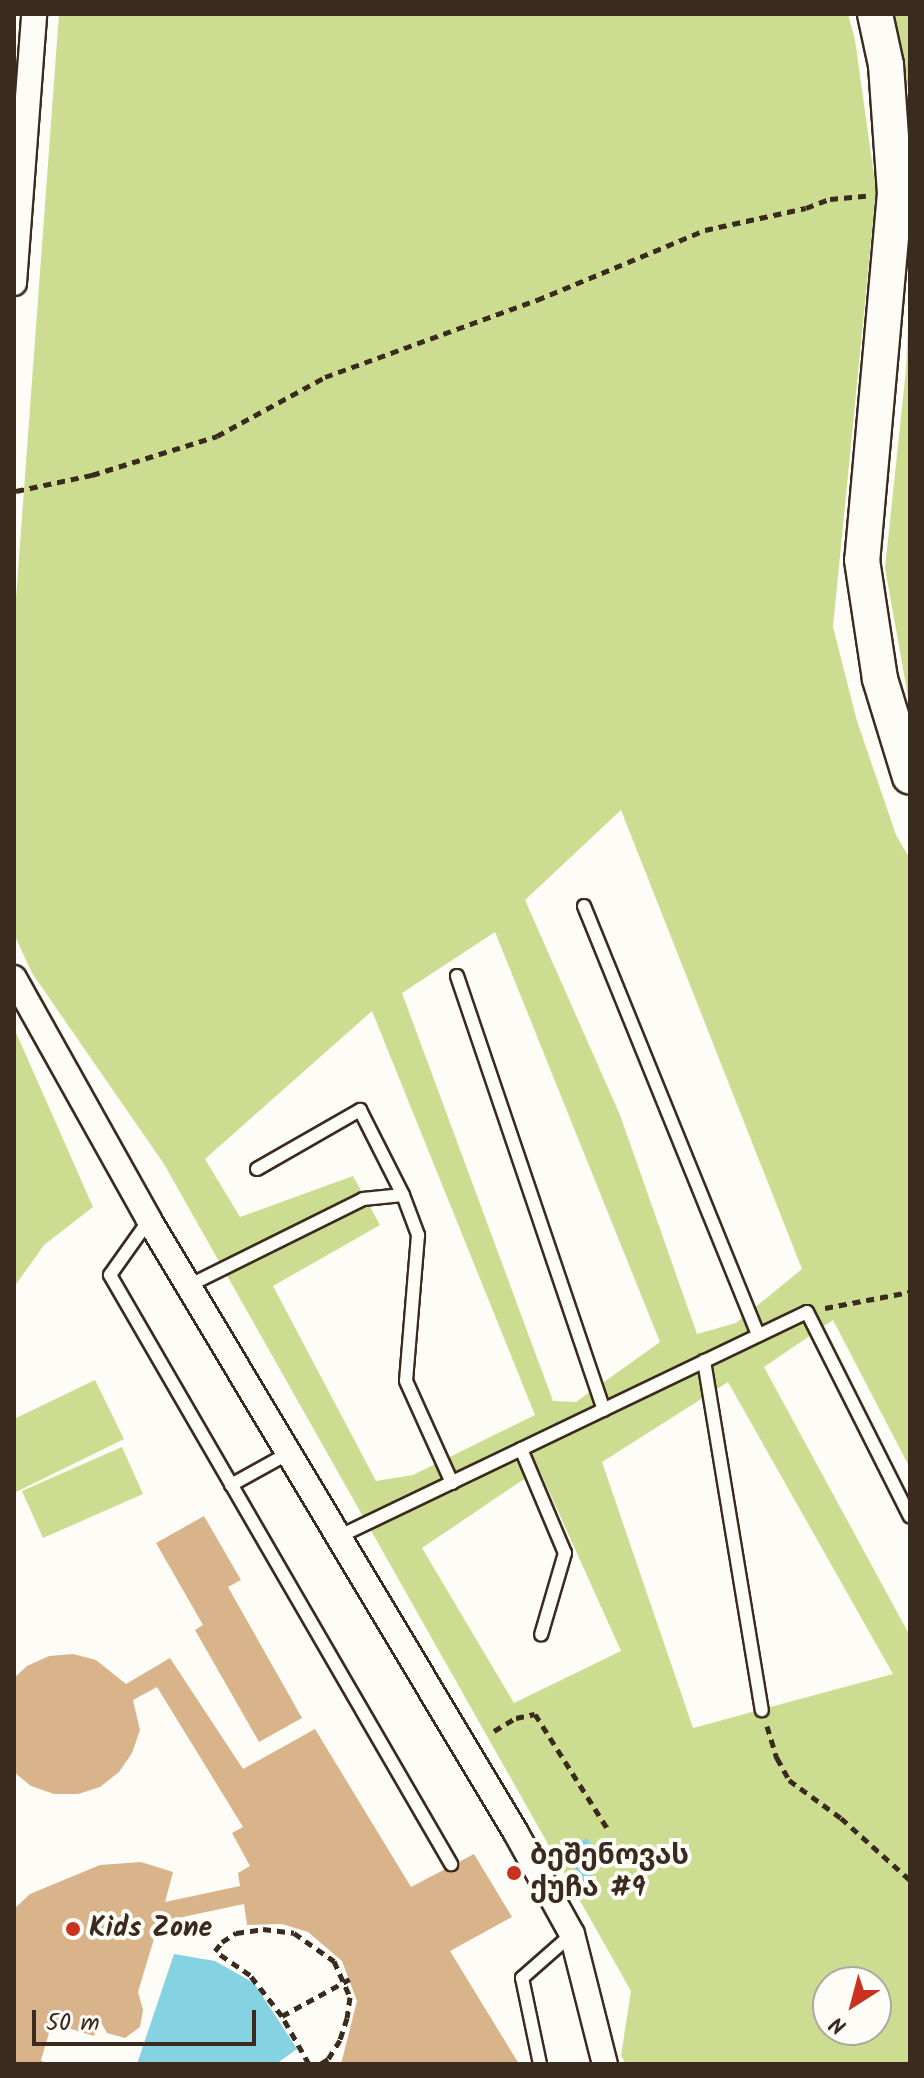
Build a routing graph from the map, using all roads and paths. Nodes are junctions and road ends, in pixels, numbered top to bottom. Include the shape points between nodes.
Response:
1 (34, 14) edge
2 (875, 14) edge
3 (902, 147) edge
4 (895, 193) junction
5 (14, 283) edge
6 (16, 491) dead end
7 (910, 777) edge
8 (584, 906) dead end
9 (457, 976) dead end
10 (15, 980) edge
11 (257, 1169) dead end
12 (403, 1195) junction
13 (149, 1220) junction
14 (190, 1285) junction
15 (910, 1292) edge
16 (807, 1312) junction
17 (758, 1335) junction
18 (704, 1361) junction
19 (604, 1410) junction
20 (521, 1449) junction
21 (289, 1453) junction
22 (452, 1483) junction
23 (231, 1485) junction
24 (910, 1517) edge
25 (338, 1537) junction
26 (541, 1635) dead end
27 (762, 1710) joint
28 (494, 1731) dead end
29 (609, 1831) dead end
30 (451, 1864) dead end
31 (910, 1880) edge
32 (572, 1934) junction
33 (347, 1980) junction
34 (282, 2016) junction
35 (309, 2064) edge
36 (320, 2064) edge
37 (540, 2064) edge
38 (605, 2064) edge

1 - 5 street
2 - 3 main road
3 - 4 main road
4 - 6 path via 830,199 705,230 537,300 325,377 217,436 92,475
4 - 7 main road via 862,560 880,679
8 - 17 lane
9 - 19 lane
10 - 13 street
11 - 12 lane via 360,1110
12 - 14 lane via 363,1199
12 - 22 lane via 418,1235 406,1381
13 - 14 street
13 - 23 lane via 110,1275
14 - 21 street
15 - 16 path
16 - 17 lane
16 - 24 lane
17 - 18 lane
18 - 19 lane
18 - 27 lane
19 - 20 lane
20 - 22 lane
20 - 26 lane via 565,1553
21 - 23 lane
21 - 25 street
22 - 25 lane
23 - 30 lane
25 - 32 street
27 - 31 path via 789,1780
28 - 29 path via 535,1714
32 - 37 lane via 522,1978
32 - 38 street
33 - 34 path
33 - 34 path via 334,1961 294,1933 263,1929 236,1933 222,1942 215,1951 250,1975
33 - 36 path via 350,1997 340,2040
34 - 35 path

